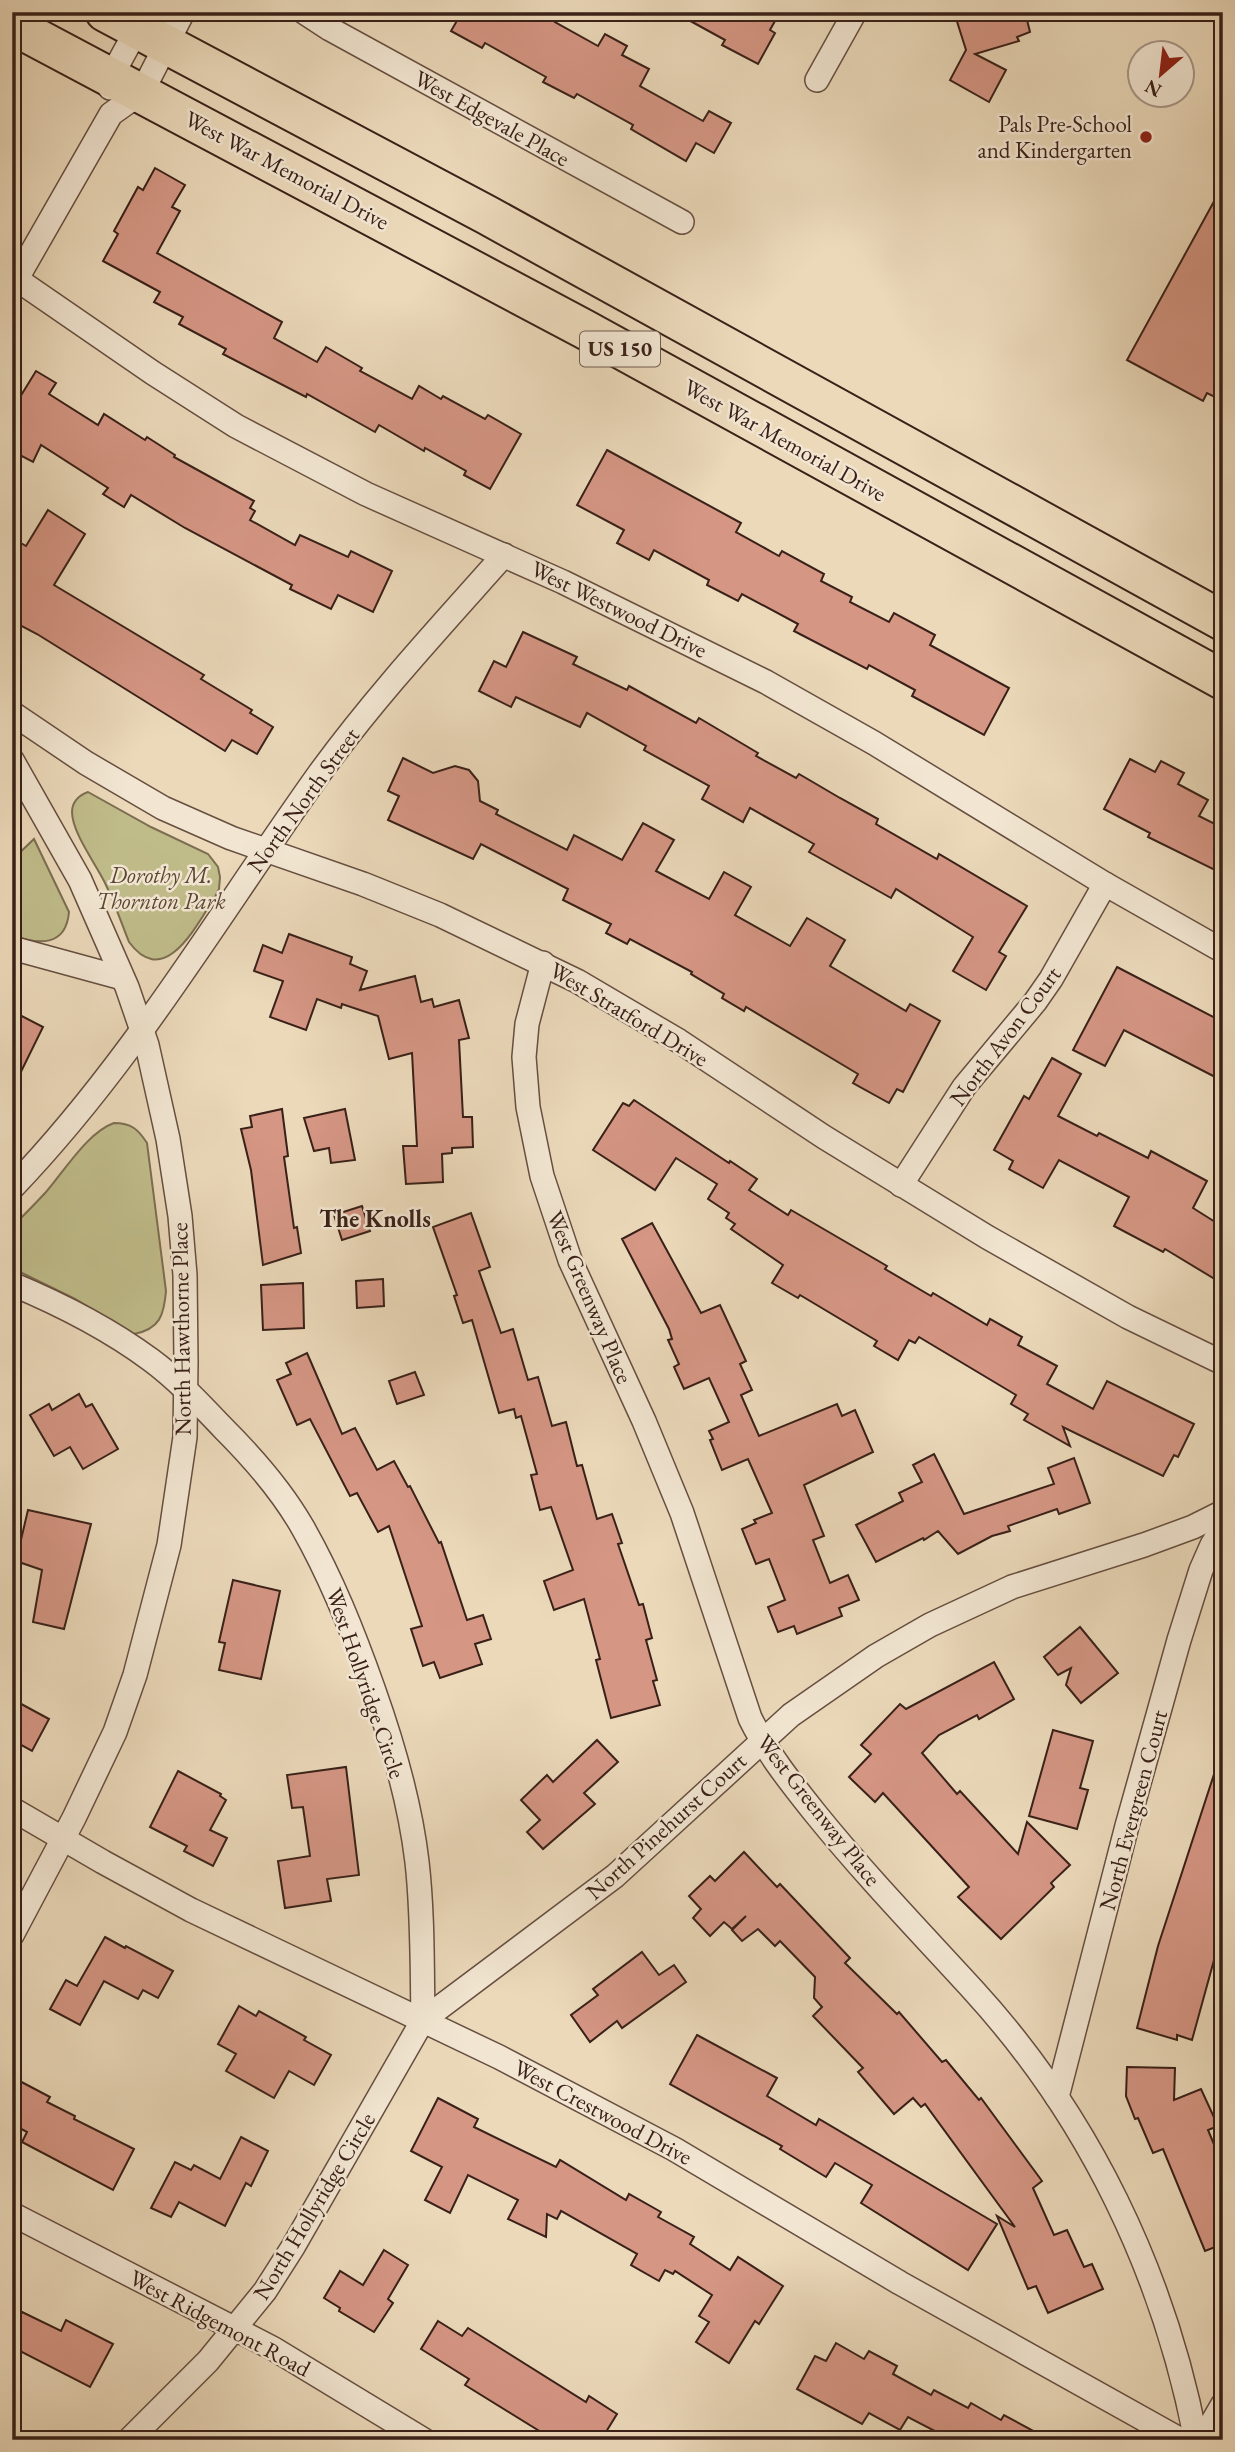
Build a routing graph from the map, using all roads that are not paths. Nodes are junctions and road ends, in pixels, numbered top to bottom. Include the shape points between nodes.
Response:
1 (304, 12) edge
2 (855, 12) edge
3 (147, 22) edge
4 (12, 25) edge
5 (817, 80) dead end
6 (127, 85) junction
7 (102, 128) junction
8 (682, 222) dead end
9 (14, 281) edge
10 (504, 555) junction
11 (1223, 621) edge
12 (1223, 680) edge
13 (12, 713) edge
14 (12, 760) edge
15 (266, 851) junction
16 (1105, 884) junction
17 (12, 948) edge
18 (1223, 951) edge
19 (543, 963) junction
20 (122, 978) junction
21 (142, 1031) junction
22 (901, 1185) junction
23 (12, 1188) edge
24 (12, 1284) edge
25 (1223, 1363) edge
26 (186, 1391) junction
27 (1223, 1512) edge
28 (1223, 1527) edge
29 (761, 1741) junction
30 (12, 1809) edge
31 (64, 1840) junction
32 (12, 1935) edge
33 (423, 2020) junction
34 (1057, 2097) junction
35 (12, 2214) edge
36 (236, 2328) junction
37 (1223, 2404) edge
38 (129, 2440) edge
39 (424, 2440) edge
40 (1181, 2440) edge
41 (1196, 2440) edge
42 (1202, 2440) edge

1 - 8 street, West Edgevale Place
2 - 5 street
3 - 6 street
3 - 6 street
3 - 11 highway, US 150
4 - 6 highway, West War Memorial Drive / US 150
6 - 7 street
6 - 7 street
6 - 12 highway, West War Memorial Drive / US 150 via 584,329
7 - 9 street
9 - 10 street, West Westwood Drive via 236,426 366,494
10 - 15 street, North North Street via 368,711
10 - 16 street, West Westwood Drive via 766,682
13 - 15 street, West Stratford Drive via 156,804
14 - 20 street, North Hawthorne Place via 80,880
15 - 19 street, West Stratford Drive via 398,897
15 - 21 street, North North Street
16 - 18 street, West Westwood Drive
16 - 22 street, North Avon Court via 1040,995 964,1087
17 - 20 street
19 - 22 street, West Stratford Drive via 679,1041
19 - 29 street, West Greenway Place via 525,1034 524,1057 528,1107 542,1176 570,1260 682,1513 740,1694
20 - 21 street, North Hawthorne Place
21 - 23 street, North North Street via 59,1137
21 - 26 street, North Hawthorne Place via 158,1086 180,1216
22 - 25 street, West Stratford Drive via 1073,1287
24 - 26 street, West Hollyridge Circle via 137,1350
26 - 31 street, North Hawthorne Place via 177,1496 151,1620 115,1732
26 - 33 street, West Hollyridge Circle via 244,1449 288,1505 349,1623 379,1706 410,1819 419,1877
27 - 29 street, North Pinehurst Court via 1170,1536 1012,1587 930,1625 804,1704
28 - 34 street, North Evergreen Court via 1207,1556 1186,1616
29 - 33 street, North Pinehurst Court via 615,1876
29 - 34 street, West Greenway Place via 839,1843 977,1994
30 - 31 street, West Crestwood Drive
31 - 32 street, North Hawthorne Place
31 - 33 street, West Crestwood Drive via 201,1914
33 - 36 street, North Hollyridge Circle via 293,2248
33 - 40 street, West Crestwood Drive via 674,2149 909,2288
34 - 41 street, West Greenway Place via 1104,2174 1151,2276 1186,2387
35 - 36 street, West Ridgemont Road
36 - 38 street, North Hollyridge Circle
36 - 39 street, West Ridgemont Road
37 - 42 street

